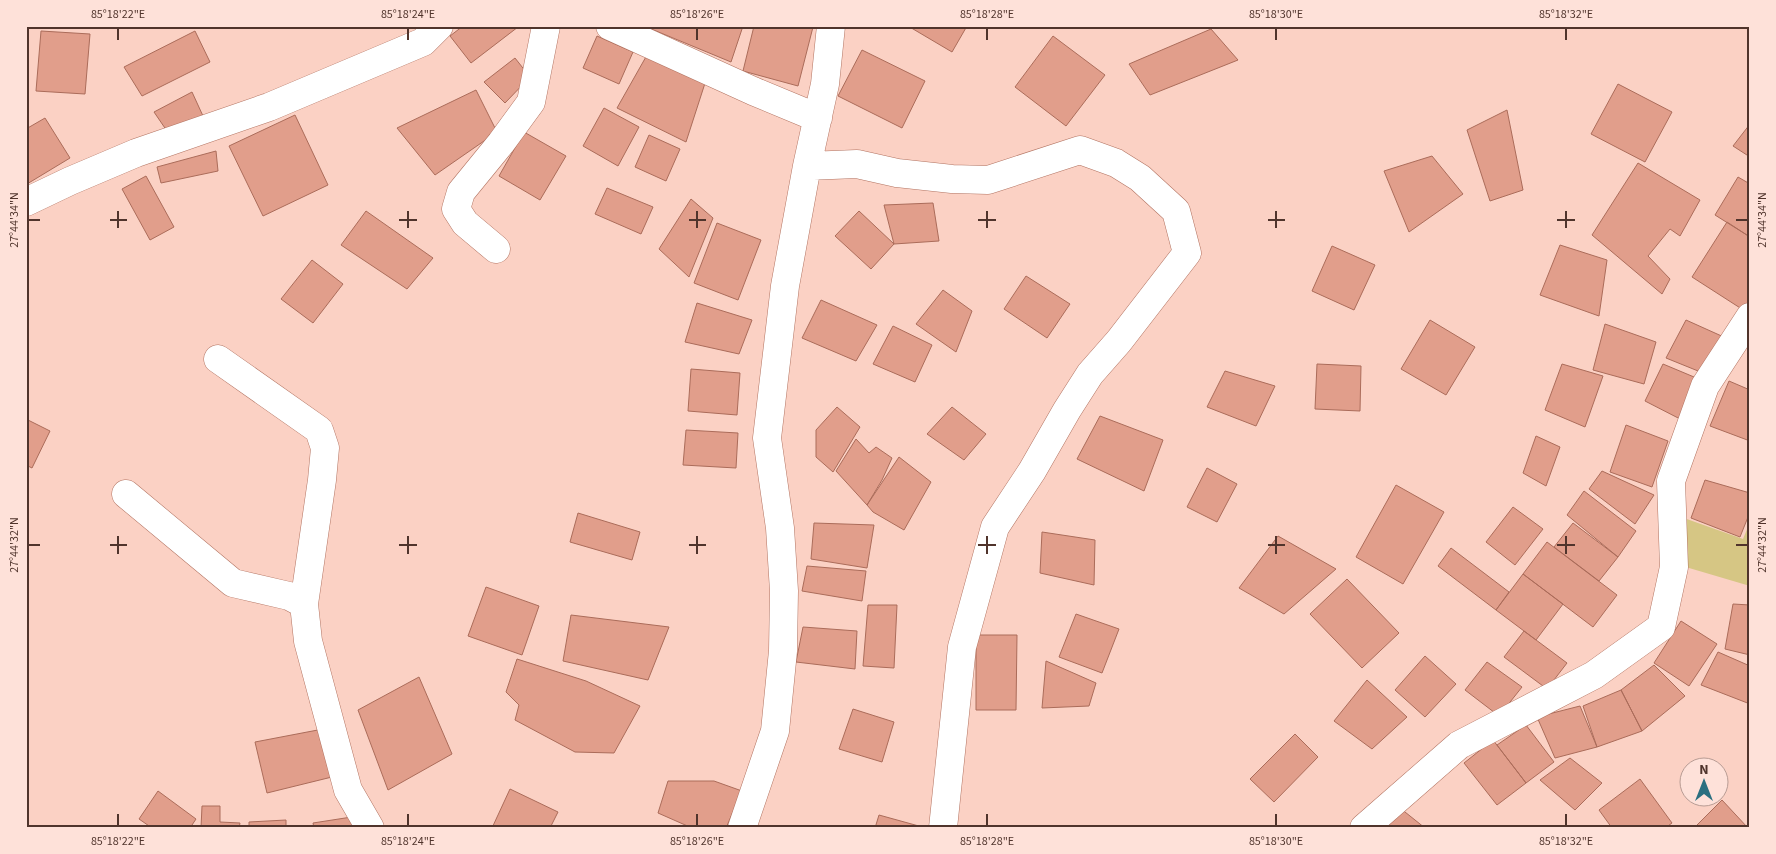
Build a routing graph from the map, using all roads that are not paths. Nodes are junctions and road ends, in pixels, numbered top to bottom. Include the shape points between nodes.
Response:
1 (439, 26) edge
2 (546, 26) edge
3 (610, 26) edge
4 (830, 26) edge
5 (818, 118) junction
6 (807, 166) junction
7 (26, 202) edge
8 (496, 249) dead end
9 (1750, 317) edge
10 (218, 359) dead end
11 (126, 494) dead end
12 (304, 604) junction
13 (370, 828) edge
14 (742, 828) edge
15 (943, 828) edge
16 (1364, 828) edge

1 - 7 street via 423,42 269,107 128,157
2 - 8 street via 531,102 461,192 456,209 465,223
3 - 5 street
4 - 5 street via 825,84
5 - 6 street
6 - 14 street via 785,286 767,438 780,528 783,650 775,731
6 - 15 street via 857,164 897,173 988,180 1080,150 1116,163 1140,178 1176,211 1187,253 1090,374 995,527 962,647
9 - 16 street via 1705,386 1671,481 1674,567 1661,626 1594,674 1459,745
10 - 12 street via 319,430 325,448
11 - 12 street via 233,583 289,596
12 - 13 street via 308,641 348,790

